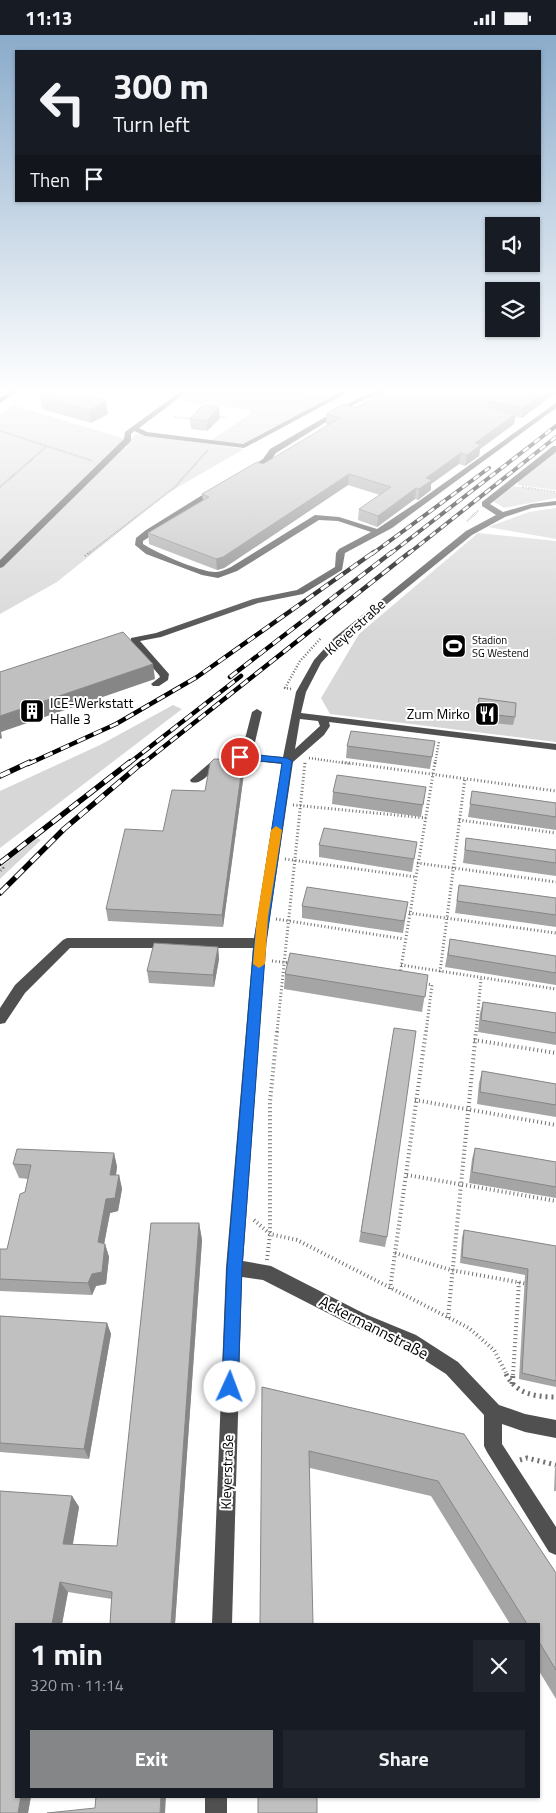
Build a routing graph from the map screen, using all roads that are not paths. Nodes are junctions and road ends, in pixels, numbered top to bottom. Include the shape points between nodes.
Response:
1 (95, 472) edge
2 (247, 472) edge
3 (462, 472) edge
4 (526, 472) edge
5 (240, 476) edge
6 (224, 487) edge
7 (556, 503) edge
8 (502, 515) junction
9 (378, 532) junction
10 (0, 565) edge
11 (156, 683) dead end
12 (257, 712) dead end
13 (295, 715) junction
14 (322, 717) junction
15 (556, 747) edge
16 (246, 757) junction
17 (287, 761) junction
18 (195, 780) dead end
19 (260, 943) junction
20 (0, 1019) edge
21 (234, 1268) junction
22 (493, 1412) junction
23 (556, 1429) edge
24 (556, 1545) edge
25 (222, 1623) edge
26 (216, 1798) edge
27 (216, 1813) edge

1 - 10 street
2 - 5 street
3 - 9 street
4 - 8 street via 485,504
6 - 9 street via 149,532 139,540 139,545 205,573 218,575 234,569 318,517 339,519
7 - 8 street, Kleyerstraße
8 - 13 street, Kleyerstraße via 469,533 336,640 317,662
9 - 11 street via 342,551 339,568 300,592 256,601 158,635 134,640 164,674 164,678
12 - 16 street
13 - 14 street
13 - 17 street, Kleyerstraße
14 - 15 street via 440,738
14 - 17 street via 325,726 320,733
16 - 17 street
16 - 18 street via 216,763
17 - 19 street, Kleyerstraße
19 - 20 street via 67,943 20,989
19 - 21 street, Kleyerstraße
21 - 22 street, Ackermannstraße via 265,1272 358,1320 410,1341 452,1368
21 - 25 street, Kleyerstraße
22 - 23 street, Ackermannstraße
22 - 24 street via 493,1446
26 - 27 street

